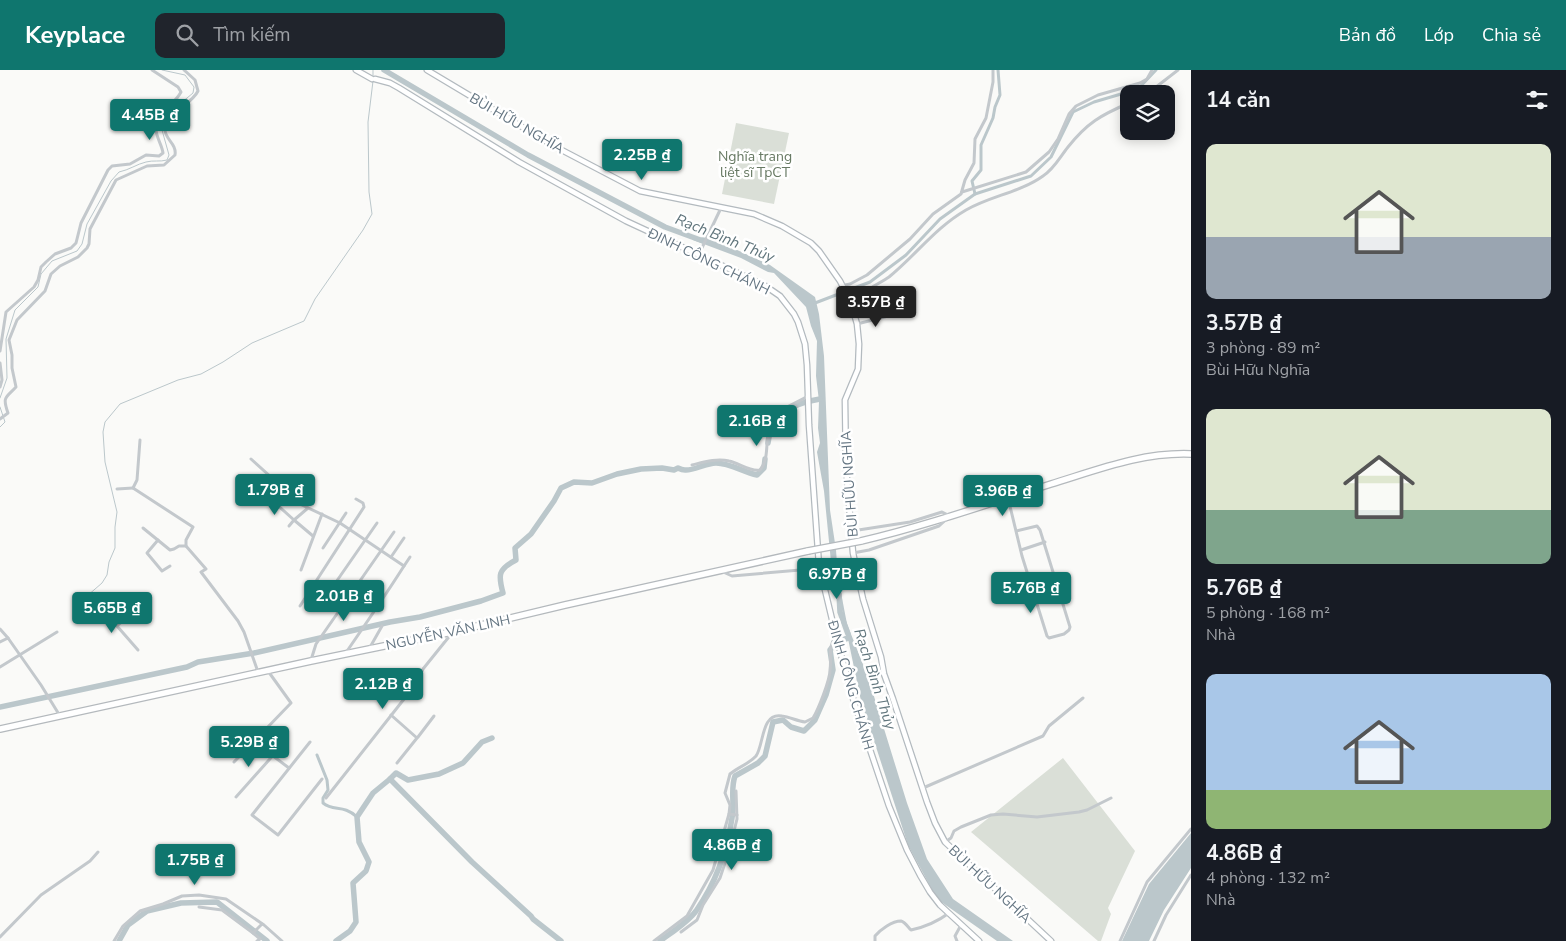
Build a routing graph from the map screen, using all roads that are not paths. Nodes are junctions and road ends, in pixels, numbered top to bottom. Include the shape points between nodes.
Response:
1 (152, 70) edge
2 (184, 70) edge
3 (356, 70) edge
4 (427, 70) edge
5 (993, 70) edge
6 (1152, 70) edge
7 (1178, 70) edge
8 (1136, 85) edge
9 (1159, 85) edge
10 (1120, 91) edge
11 (1120, 105) edge
12 (962, 193) junction
13 (722, 208) junction
14 (698, 255) junction
15 (841, 284) junction
16 (850, 301) junction
17 (900, 316) dead end
18 (857, 324) junction
19 (0, 351) edge
20 (0, 363) edge
21 (0, 386) edge
22 (808, 396) junction
23 (1, 419) edge
24 (140, 440) dead end
25 (1191, 454) edge
26 (251, 458) dead end
27 (692, 465) dead end
28 (245, 476) dead end
29 (133, 488) junction
30 (117, 489) dead end
31 (1008, 498) junction
32 (356, 500) dead end
33 (308, 508) junction
34 (346, 513) dead end
35 (322, 514) junction
36 (950, 516) junction
37 (294, 520) junction
38 (340, 523) junction
39 (377, 523) dead end
40 (289, 526) dead end
41 (143, 528) dead end
42 (350, 530) junction
43 (852, 531) junction
44 (1016, 531) junction
45 (394, 532) dead end
46 (313, 536) junction
47 (404, 538) dead end
48 (158, 540) junction
49 (365, 540) junction
50 (1044, 542) junction
51 (186, 546) junction
52 (323, 548) dead end
53 (382, 550) junction
54 (1021, 550) junction
55 (853, 553) junction
56 (391, 557) junction
57 (410, 557) dead end
58 (819, 565) junction
59 (170, 566) dead end
60 (404, 566) junction
61 (301, 570) dead end
62 (721, 571) junction
63 (344, 605) junction
64 (300, 606) dead end
65 (126, 618) dead end
66 (382, 626) dead end
67 (0, 629) edge
68 (57, 632) dead end
69 (452, 632) junction
70 (8, 638) junction
71 (837, 640) junction
72 (0, 642) edge
73 (138, 650) dead end
74 (368, 650) junction
75 (344, 655) junction
76 (21, 656) junction
77 (311, 661) junction
78 (0, 667) edge
79 (267, 671) junction
80 (259, 672) junction
81 (1083, 698) dead end
82 (391, 715) junction
83 (60, 716) junction
84 (434, 716) dead end
85 (1, 729) edge
86 (261, 735) junction
87 (417, 738) junction
88 (310, 742) dead end
89 (273, 756) junction
90 (234, 762) dead end
91 (398, 763) dead end
92 (289, 768) junction
93 (322, 779) dead end
94 (922, 789) junction
95 (736, 791) dead end
96 (236, 796) dead end
97 (326, 798) dead end
98 (1111, 798) dead end
99 (730, 814) junction
100 (737, 815) junction
101 (1191, 829) edge
102 (945, 842) junction
103 (98, 852) dead end
104 (1191, 875) edge
105 (199, 907) dead end
106 (949, 913) junction
107 (261, 925) junction
108 (961, 925) junction
109 (253, 932) junction
110 (681, 932) dead end
111 (0, 937) edge
112 (260, 940) edge
113 (114, 941) edge
114 (282, 941) edge
115 (654, 941) edge
116 (875, 941) edge
117 (957, 941) edge
118 (979, 941) edge
119 (1051, 941) edge
120 (1120, 941) edge
121 (1154, 941) edge

1 - 19 street via 181,92 162,114 157,126 163,153 159,156 146,155 108,170 84,218 76,243 46,262 34,287 6,312
2 - 23 street via 195,80 198,88 195,96 180,108 166,127 175,148 173,156 164,164 147,166 116,180 90,230 87,248 51,274 45,291 21,314 14,326 9,340 16,387 6,398 8,412
3 - 14 main road, ĐINH CÔNG CHÁNH via 390,83 519,162 626,221
4 - 13 main road, BÙI HỮU NGHĨA via 554,146 640,191
5 - 12 street via 985,121 975,139 974,163
6 - 8 street
7 - 9 street
10 - 12 street via 1103,93 1076,106 1049,152 1026,172
11 - 16 street via 1094,120 1044,176 949,220 895,272
12 - 15 street via 933,214 910,239 862,278 848,285
13 - 14 street
13 - 15 main road, BÙI HỮU NGHĨA via 765,218 811,243
14 - 22 main road, ĐINH CÔNG CHÁNH via 764,285 780,296 798,322 804,344
15 - 16 main road, BÙI HỮU NGHĨA
16 - 18 main road, BÙI HỮU NGHĨA
17 - 18 street via 896,314
18 - 43 main road, BÙI HỮU NGHĨA via 858,369 845,400 846,467
20 - 21 street
22 - 27 street via 773,419 761,469 755,471 725,460
22 - 58 main road, ĐINH CÔNG CHÁNH
24 - 29 street via 137,480
25 - 31 highway via 1141,458
26 - 33 street
28 - 37 street
29 - 30 street
29 - 51 street via 191,525
31 - 36 highway
31 - 44 street
32 - 42 street via 364,505
33 - 35 street
33 - 37 street
34 - 38 street
35 - 38 street
35 - 46 street
36 - 43 street via 942,512 910,522
36 - 55 street via 938,526
36 - 62 highway, NGUYỄN VĂN LINH, bridge via 861,541
37 - 40 street
37 - 46 street
38 - 42 street
38 - 52 street
39 - 49 street
41 - 48 street
42 - 49 street
42 - 64 street
43 - 55 main road, BÙI HỮU NGHĨA
44 - 50 street via 1037,526
44 - 54 street
45 - 53 street
46 - 61 street
47 - 56 street
48 - 51 street via 170,550
48 - 59 street via 147,553 162,571
49 - 53 street
49 - 63 street via 327,595
50 - 54 street
50 - 54 street via 1070,628 1064,634 1047,636
51 - 80 street via 206,569 201,572 238,621
53 - 56 street
53 - 63 street
55 - 94 main road, BÙI HỮU NGHĨA via 884,674
56 - 60 street
57 - 60 street
58 - 62 street via 800,570 732,576
58 - 71 main road, ĐINH CÔNG CHÁNH
60 - 75 street
62 - 69 highway, NGUYỄN VĂN LINH
63 - 77 street via 316,644
65 - 73 street via 118,628
66 - 74 street
67 - 70 street
68 - 76 street
69 - 74 highway, NGUYỄN VĂN LINH
69 - 82 street
70 - 72 street
70 - 76 street
71 - 99 street via 830,644 830,674 815,715 805,722 779,715 767,723 756,756 730,774 725,794
71 - 106 main road, ĐINH CÔNG CHÁNH via 854,702 907,850 930,892
74 - 75 highway, NGUYỄN VĂN LINH
75 - 77 highway, NGUYỄN VĂN LINH
76 - 78 street
76 - 83 street
77 - 79 highway, NGUYỄN VĂN LINH
79 - 80 highway, NGUYỄN VĂN LINH
79 - 86 street via 292,702
80 - 83 highway, NGUYỄN VĂN LINH
81 - 94 street via 1049,726 1043,736
82 - 87 street
82 - 97 street
83 - 85 highway, NGUYỄN VĂN LINH
84 - 87 street
86 - 89 street via 277,751
86 - 90 street
87 - 91 street
88 - 92 street
89 - 92 street
89 - 96 street
92 - 93 street via 252,816 278,836
94 - 102 main road, BÙI HỮU NGHĨA
95 - 100 street
98 - 102 street via 1079,812 1037,817 991,816 961,827
99 - 100 street
99 - 115 street via 713,870 687,916
100 - 110 street via 720,878 697,920
101 - 120 street via 1146,882
102 - 119 main road, BÙI HỮU NGHĨA
103 - 111 street via 41,895
104 - 121 street
105 - 109 street via 222,910
106 - 108 main road, ĐINH CÔNG CHÁNH
106 - 116 street via 939,921 911,930 902,921 893,924 878,933
107 - 109 street
107 - 113 street via 226,899 185,895 140,911 123,926
107 - 114 street
108 - 117 street via 956,934
108 - 118 main road, ĐINH CÔNG CHÁNH
109 - 112 street

